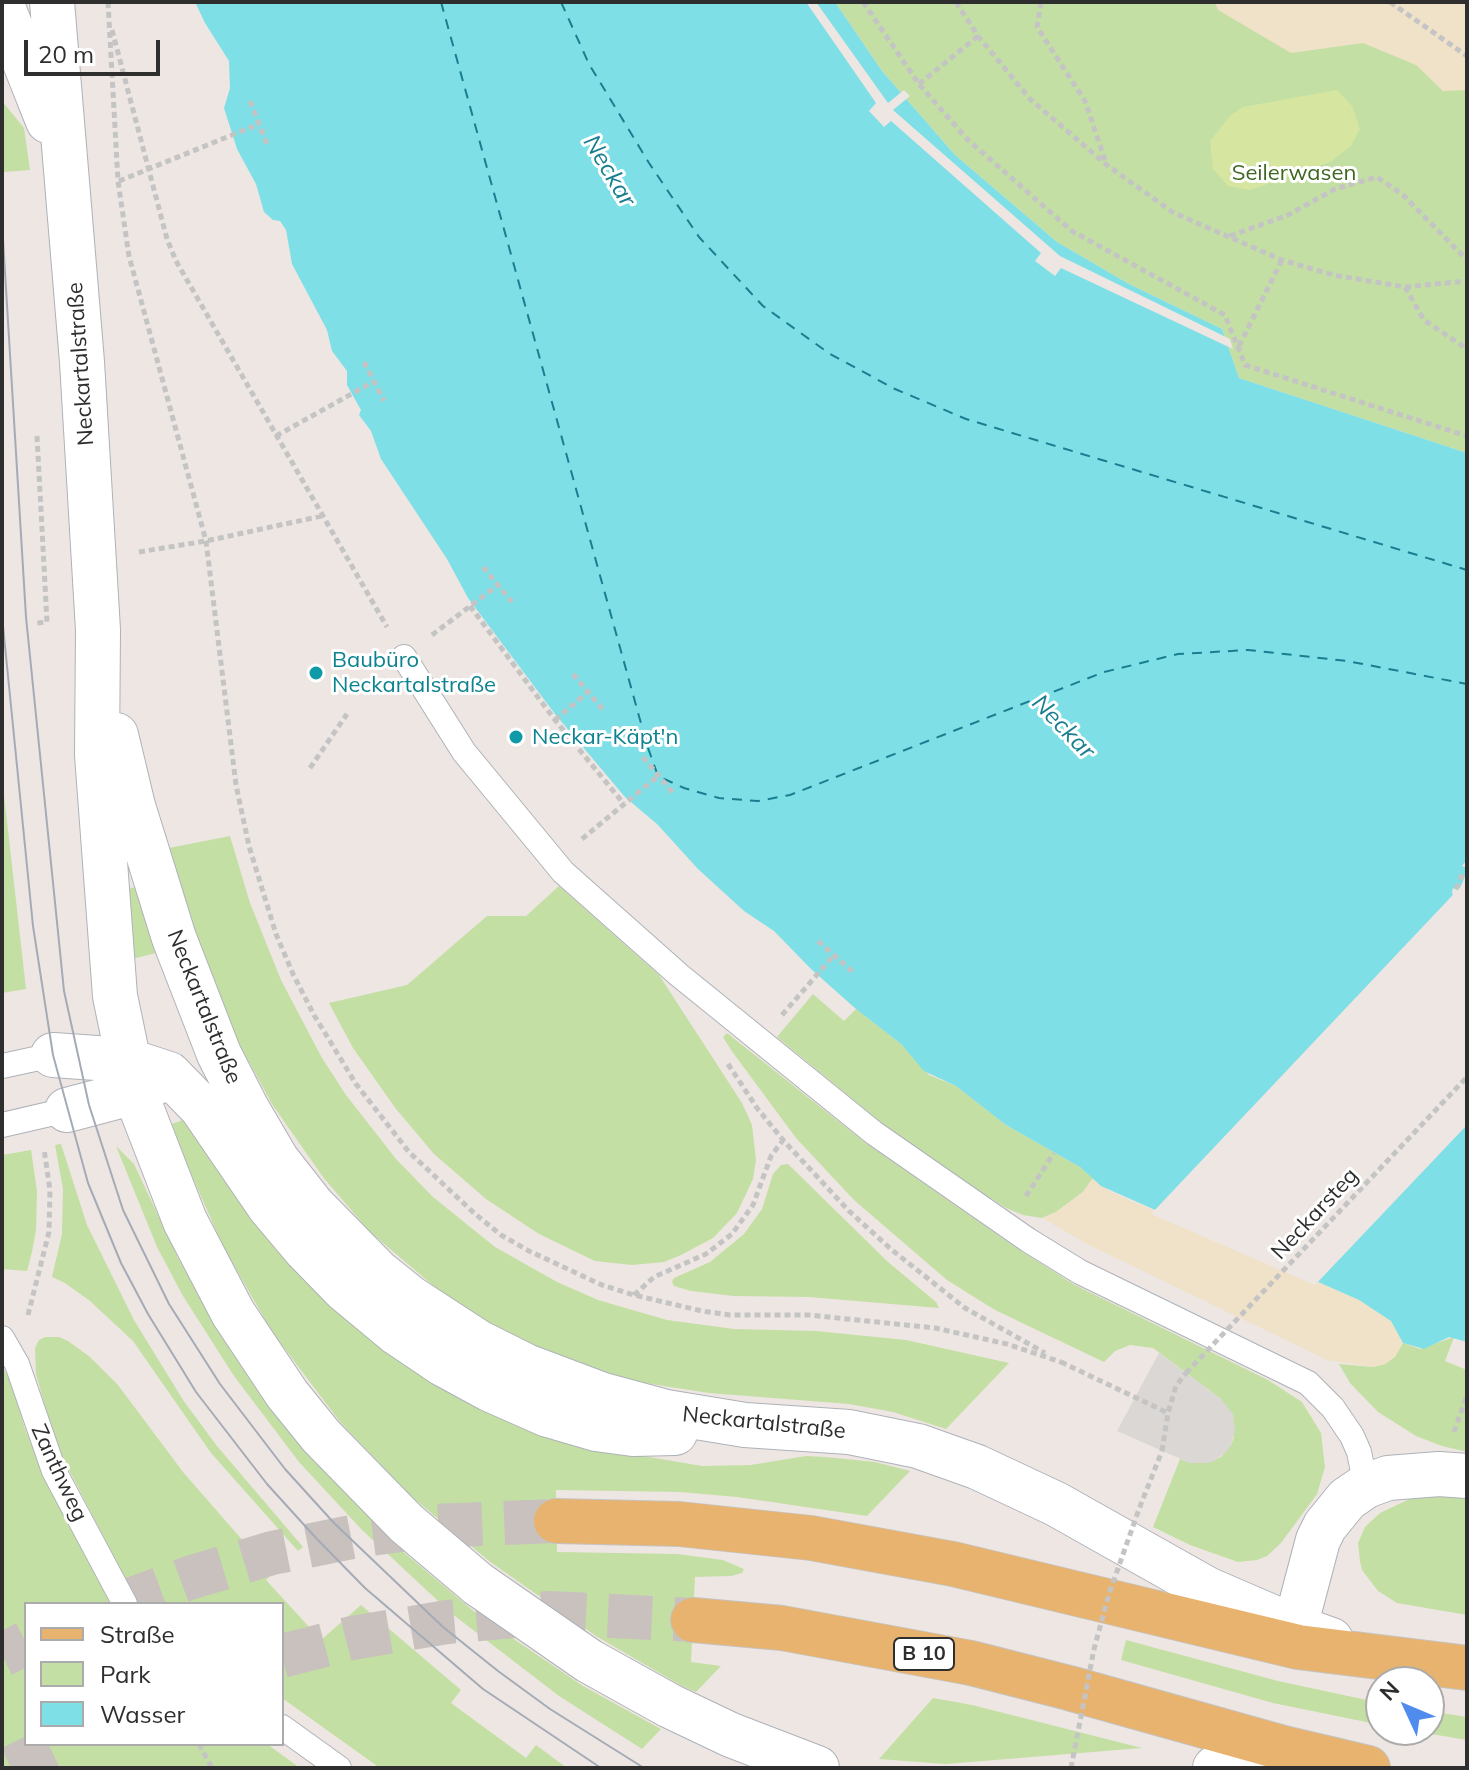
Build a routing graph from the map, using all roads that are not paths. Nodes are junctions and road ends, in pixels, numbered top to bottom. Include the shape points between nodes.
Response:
1 (52, 2) edge
2 (2, 5) edge
3 (69, 194) junction
4 (98, 630) junction
5 (413, 650) road end
6 (110, 952) junction
7 (191, 984) junction
8 (53, 1055) junction
9 (2, 1066) edge
10 (143, 1075) junction
11 (78, 1108) junction
12 (2, 1125) edge
13 (165, 1173) junction
14 (2, 1338) edge
15 (785, 1428) junction
16 (1467, 1476) edge
17 (1366, 1486) junction
18 (556, 1521) tunnel mouth
19 (124, 1602) edge
20 (693, 1620) tunnel mouth
21 (1295, 1627) junction
22 (1407, 1662) junction
23 (1467, 1668) edge
24 (284, 1728) edge
25 (339, 1768) edge
26 (817, 1768) edge
27 (1215, 1768) edge
28 (1331, 1768) edge
29 (1368, 1768) edge

1 - 3 main road, Neckartalstraße
2 - 3 main road, Neckartalstraße via 42,103
3 - 4 main road, Neckartalstraße
4 - 6 main road, Neckartalstraße via 97,755
4 - 7 main road, Neckartalstraße via 133,806
5 - 17 lane via 464,752 563,872 679,975 874,1133 1028,1240 1080,1272 1308,1383 1352,1436
6 - 8 main road via 111,984 104,1014 86,1037
6 - 10 main road, Neckartalstraße
7 - 10 main road via 192,1033 182,1057
7 - 15 main road, Neckartalstraße via 219,1054 277,1160 345,1241 409,1297 478,1342 590,1391 666,1412
8 - 9 lane
8 - 10 main road
10 - 11 main road
10 - 13 main road, Neckartalstraße
10 - 15 main road via 202,1108 306,1250 344,1289 443,1364 548,1415 596,1429 633,1434
11 - 12 lane
11 - 13 main road via 101,1106 128,1119
13 - 26 main road, Neckartalstraße via 202,1256 258,1352 321,1436 406,1523 478,1584 589,1661 718,1729
14 - 19 lane, Zanthweg via 17,1364 54,1471
15 - 21 main road, Neckartalstraße via 892,1440 977,1467 1056,1504 1207,1589
16 - 17 main road via 1413,1475
17 - 21 main road via 1325,1526
18 - 22 main road via 679,1524 811,1538 953,1564 1273,1642
20 - 29 main road, B 10 via 782,1628 971,1663
21 - 22 main road, Neckartalstraße
22 - 23 main road, Neckartalstraße
24 - 25 lane
27 - 28 main road

